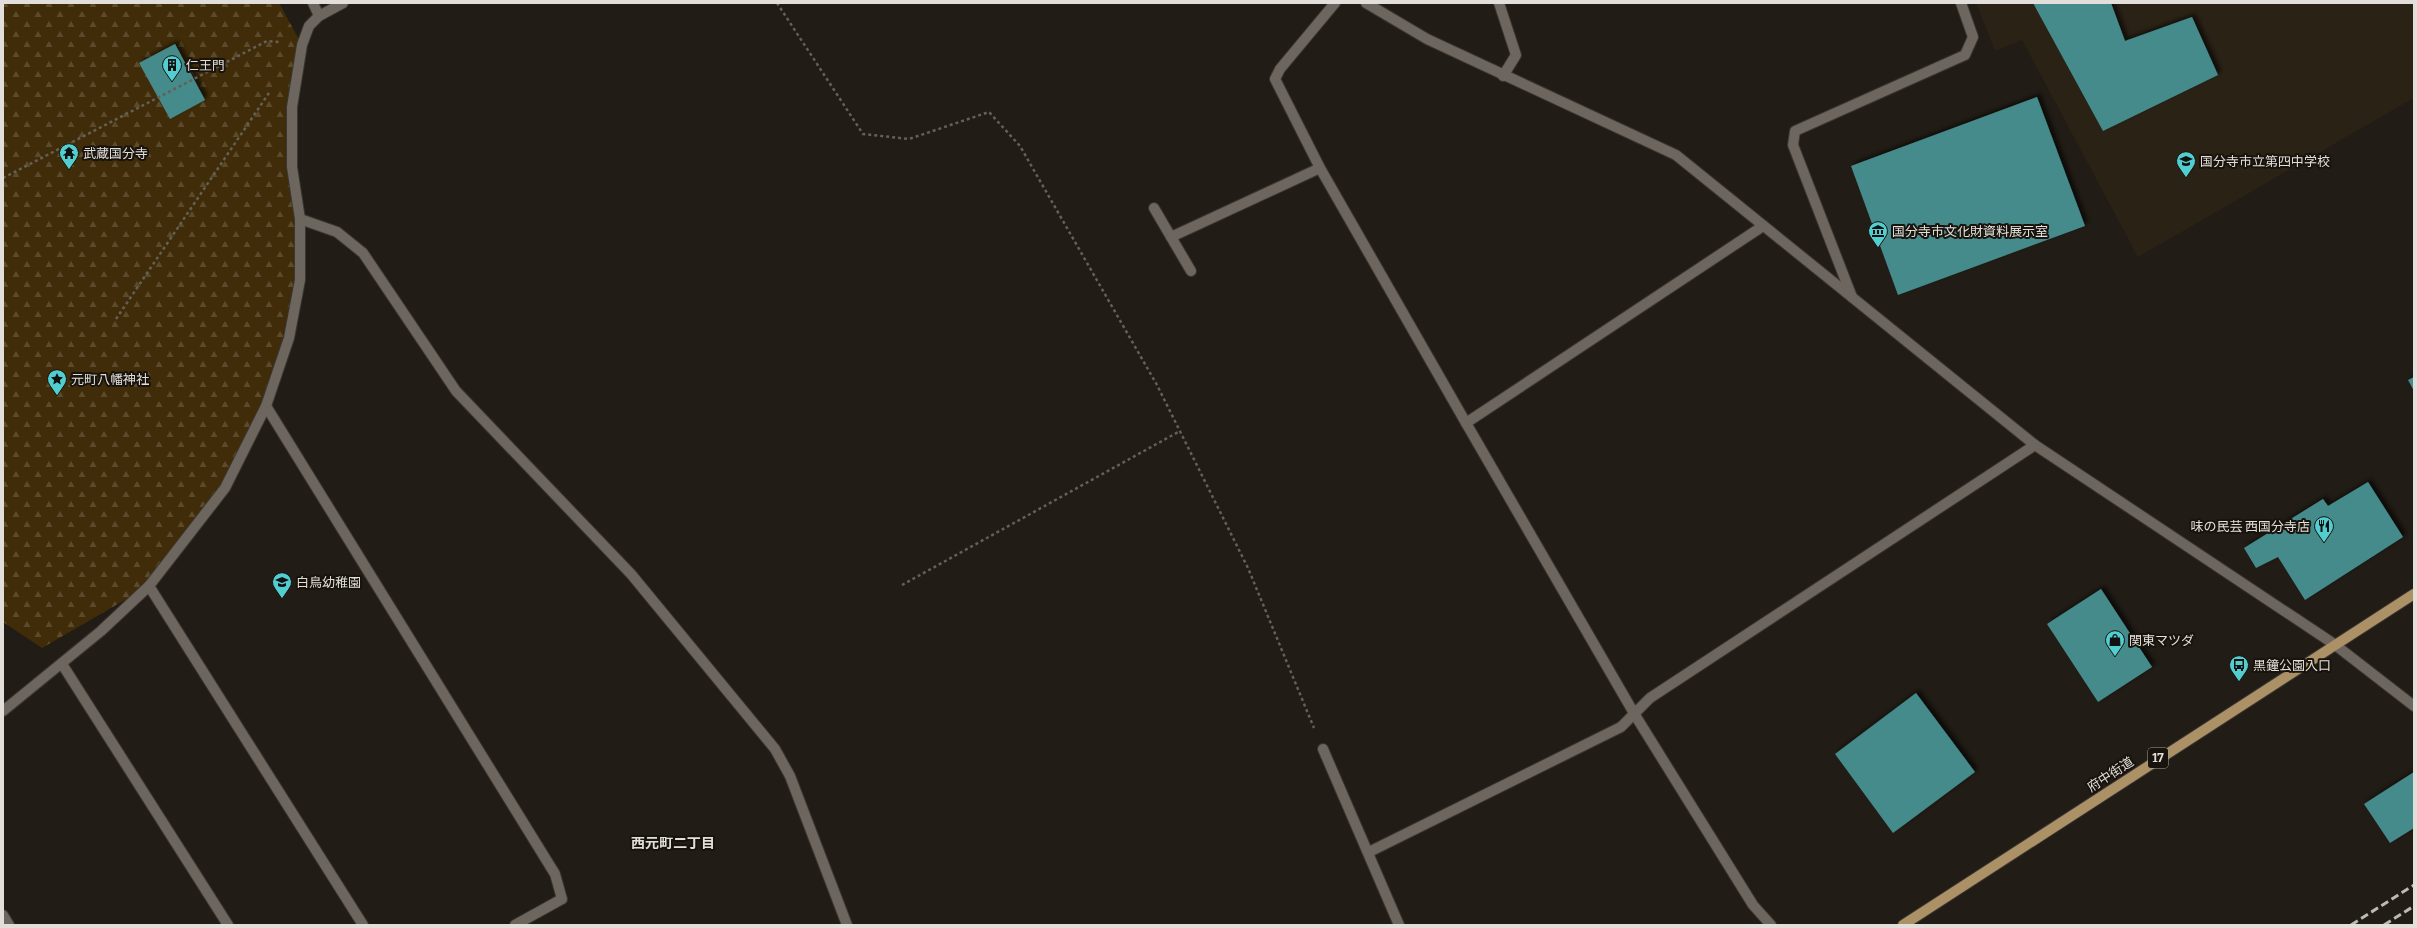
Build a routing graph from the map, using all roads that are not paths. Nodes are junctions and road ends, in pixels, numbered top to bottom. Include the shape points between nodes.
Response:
1 (313, 3) edge
2 (343, 3) edge
3 (1335, 3) edge
4 (1366, 3) edge
5 (1499, 3) edge
6 (1961, 3) edge
7 (319, 16) junction
8 (1503, 76) junction
9 (1320, 168) junction
10 (1154, 208) dead end
11 (300, 219) junction
12 (1763, 226) junction
13 (1171, 237) junction
14 (1191, 272) dead end
15 (1853, 299) junction
16 (266, 406) junction
17 (1466, 423) junction
18 (2035, 445) junction
19 (149, 586) junction
20 (2414, 594) edge
21 (2334, 644) junction
22 (62, 664) junction
23 (2414, 706) edge
24 (3, 711) edge
25 (1635, 715) junction
26 (1323, 749) road end
27 (1369, 852) junction
28 (3, 915) edge
29 (9, 925) edge
30 (228, 925) edge
31 (364, 925) edge
32 (515, 925) edge
33 (847, 925) edge
34 (1398, 925) edge
35 (1771, 925) edge
36 (1903, 925) edge

1 - 7 street
2 - 7 street
3 - 9 street via 1280,69 1275,79
4 - 8 street via 1427,39
5 - 8 street via 1516,55
6 - 15 street via 1973,37 1965,55 1795,131 1793,145
7 - 11 street via 309,26 302,45 292,107 292,166
8 - 12 street via 1676,156
9 - 13 street
9 - 17 street
10 - 13 street
11 - 16 street via 300,280 290,338
11 - 33 street via 337,232 363,253 456,391 631,574 775,749 790,776
12 - 15 street
12 - 17 street
13 - 14 street
15 - 18 street
16 - 19 street via 225,488
16 - 32 street via 554,874 562,899
17 - 25 street
18 - 21 street
18 - 25 street via 1650,698
19 - 22 street
19 - 31 street
20 - 21 main road, 府中街道 / 17
21 - 23 street
21 - 36 main road, 府中街道 / 17
22 - 24 street
22 - 30 street
25 - 27 street via 1621,727
25 - 35 street via 1753,905
26 - 27 street
27 - 34 street
28 - 29 street

